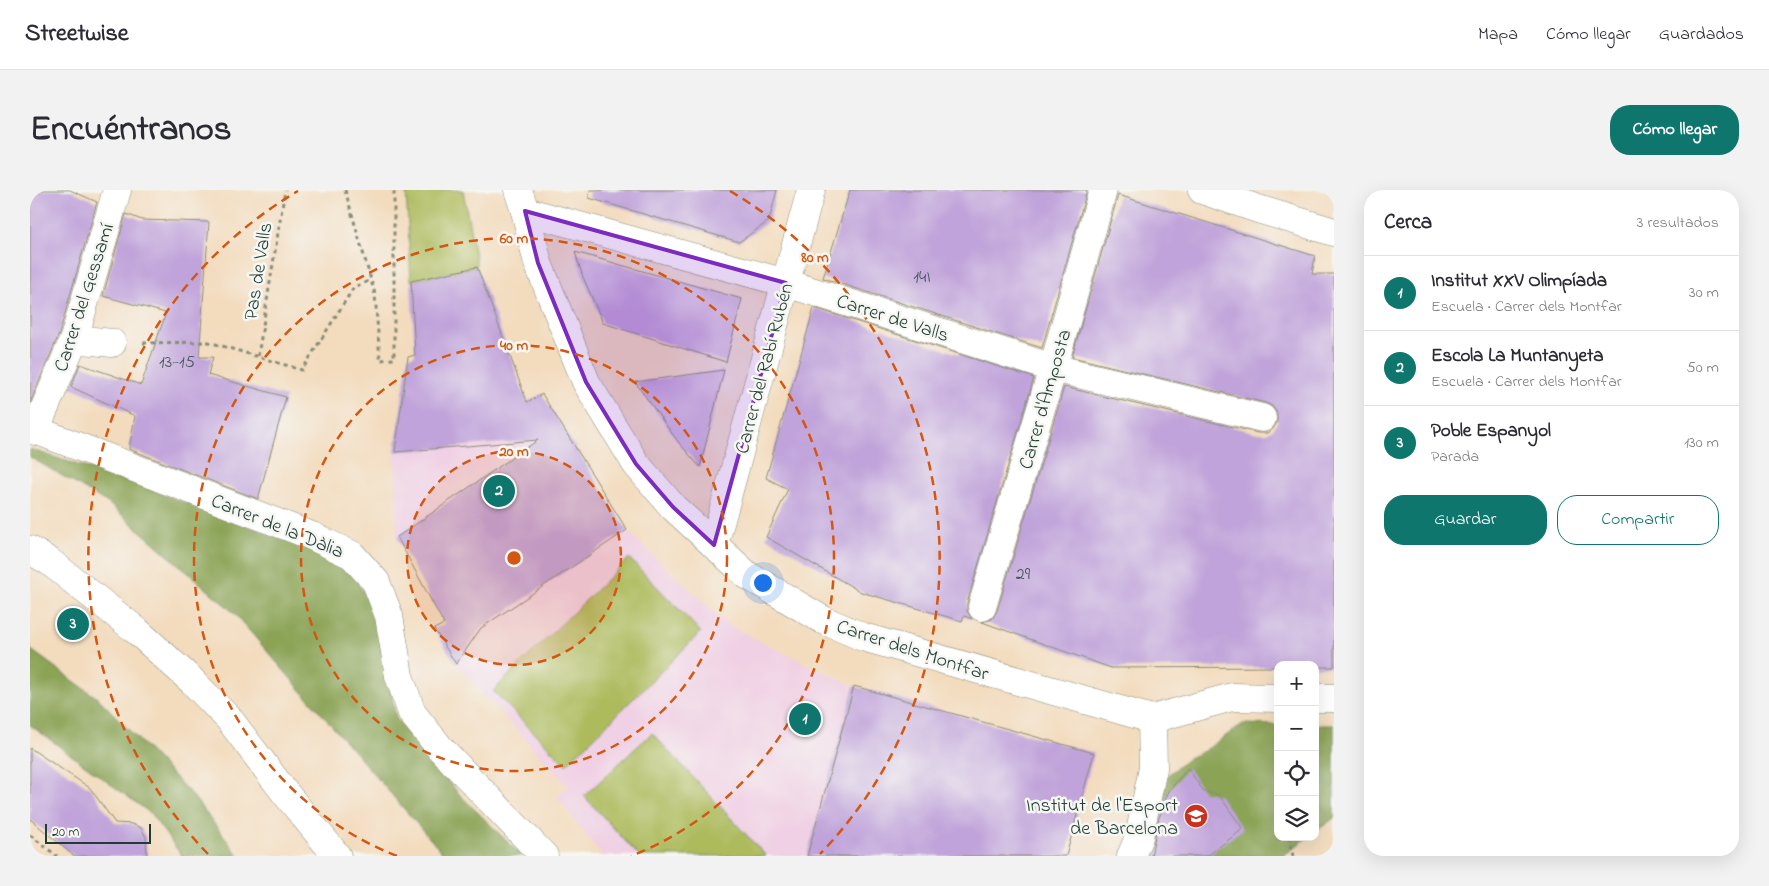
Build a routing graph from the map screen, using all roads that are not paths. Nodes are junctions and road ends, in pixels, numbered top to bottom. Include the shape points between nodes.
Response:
1 (117, 190) edge
2 (811, 190) edge
3 (1103, 190) edge
4 (1202, 190) edge
5 (521, 201) edge
6 (1334, 232) edge
7 (786, 283) junction
8 (74, 339) junction
9 (112, 343) dead end
10 (1054, 368) junction
11 (1262, 418) dead end
12 (33, 430) edge
13 (714, 545) junction
14 (30, 550) edge
15 (982, 607) dead end
16 (1274, 698) edge
17 (1319, 698) edge
18 (1334, 698) edge
19 (1152, 719) junction
20 (338, 856) edge
21 (544, 856) edge
22 (1131, 856) edge

1 - 8 street, Carrer del Gessamí
2 - 7 street, Carrer del Rabí Rubén
3 - 10 street, Carrer d'Amposta
4 - 6 street
5 - 7 street, Carrer de Valls
5 - 13 street, Carrer dels Montfar via 538,263 586,382 636,464 673,507
7 - 10 street, Carrer de Valls
7 - 13 street, Carrer del Rabí Rubén
8 - 9 street
8 - 12 street, Carrer del Gessamí
10 - 11 street, Carrer de Valls
10 - 15 street, Carrer d'Amposta
12 - 21 street, Carrer de la Dàlia via 312,536 352,555 376,582 389,616 399,676 412,713 440,748
13 - 19 street, Carrer dels Montfar via 747,575 823,620 863,637
14 - 20 street via 50,562 137,631 192,681 229,720
16 - 19 street via 1232,697
17 - 18 street
19 - 22 street via 1153,768

